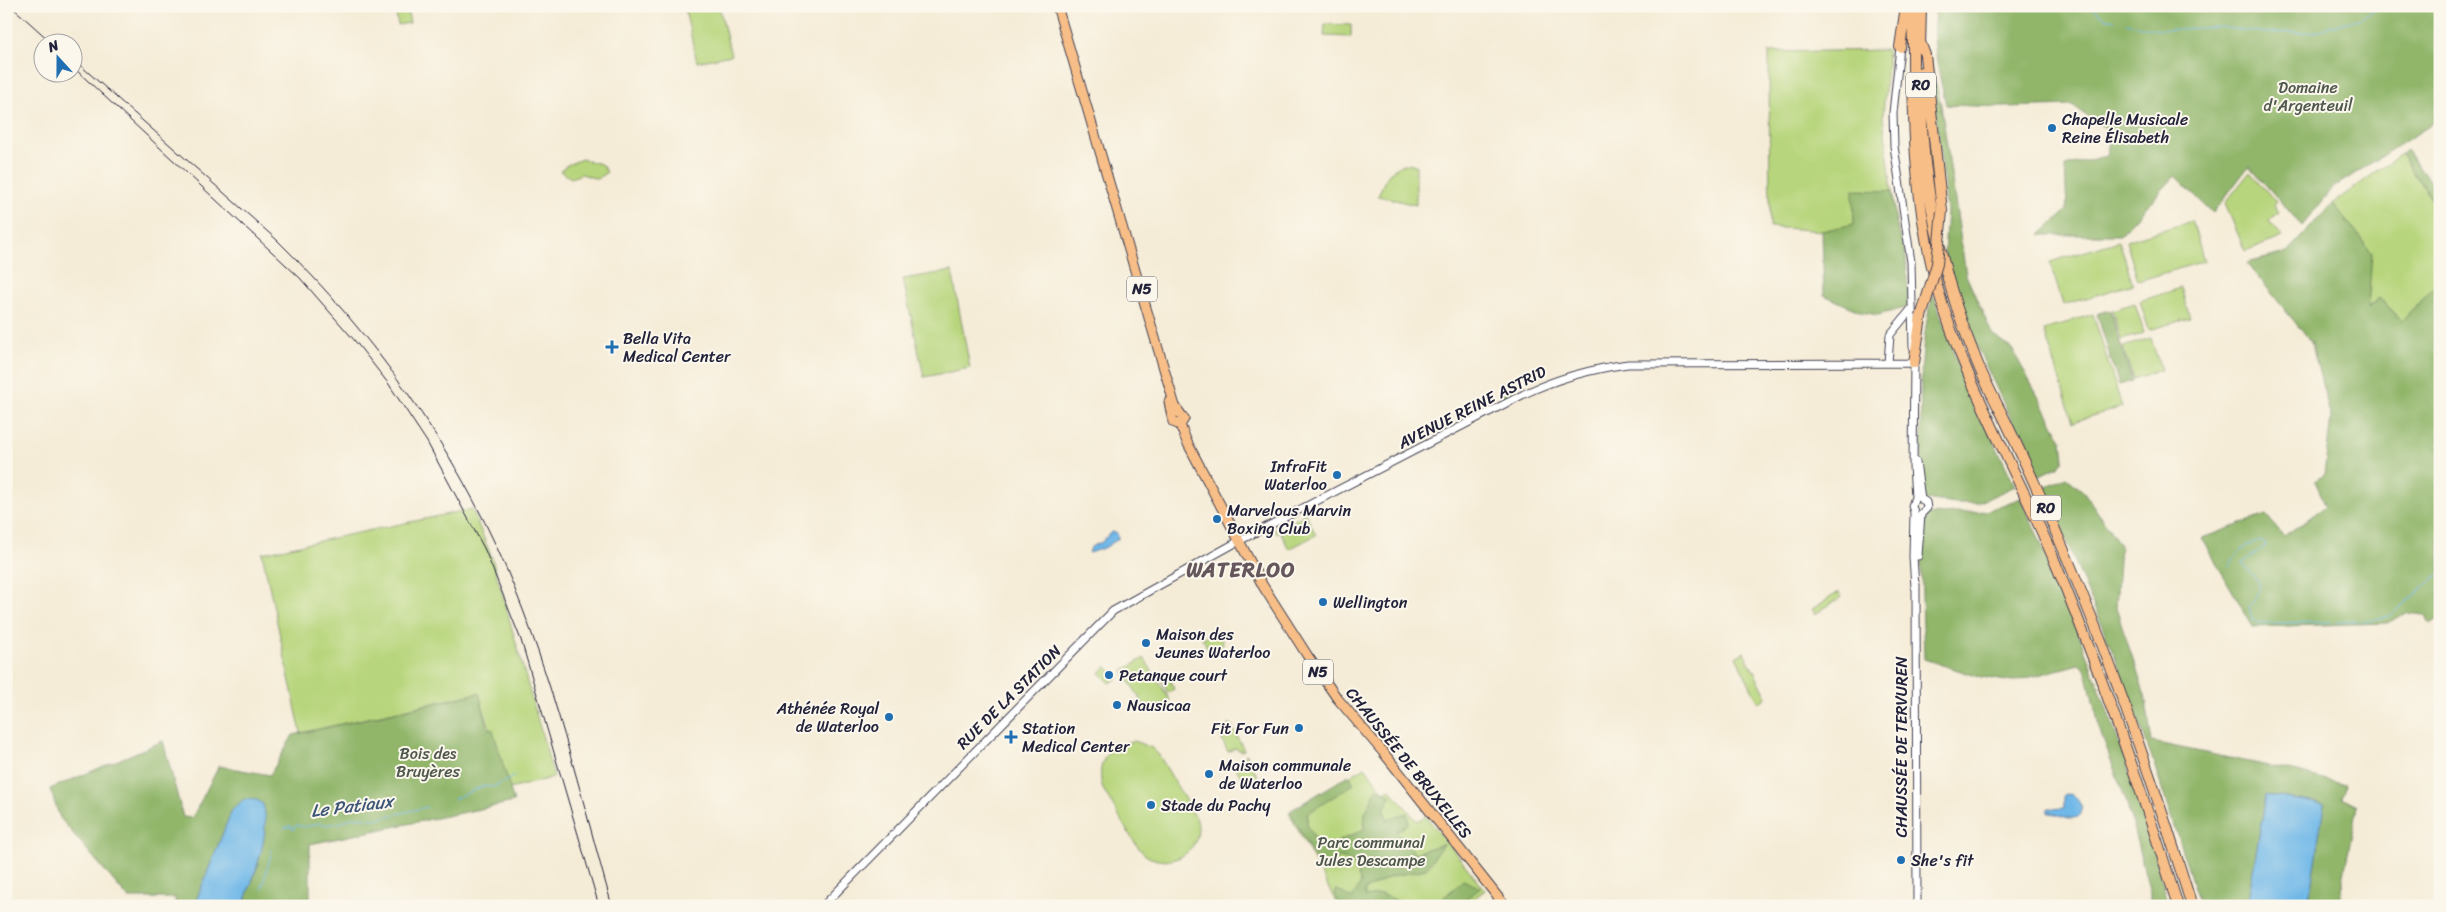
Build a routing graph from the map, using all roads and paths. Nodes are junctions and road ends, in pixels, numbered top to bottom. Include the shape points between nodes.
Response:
1 (1057, 6) edge
2 (1906, 6) edge
3 (1912, 6) edge
4 (1920, 6) edge
5 (1916, 44) junction
6 (1900, 47) joint
7 (1913, 305) junction
8 (1888, 363) junction
9 (1914, 363) junction
10 (1161, 366) junction
11 (1177, 416) junction
12 (1918, 500) junction
13 (1918, 513) junction
14 (1239, 541) junction
15 (2176, 902) edge
16 (823, 906) edge
17 (1505, 906) edge
18 (1917, 906) edge
19 (2192, 906) edge

1 - 10 main road, CHAUSSÉE DE BRUXELLES / N5
2 - 6 highway
3 - 5 highway, R0
4 - 5 highway, R0
5 - 9 highway, bridge via 1925,55 1942,212 1937,264 1922,317
5 - 15 highway, R0 via 1914,150 1926,243 1937,286 1966,369 2048,544 2081,624 2131,761
5 - 19 highway, R0 via 1929,193 1937,240 1958,313 2090,610 2147,765
6 - 7 street via 1893,113 1894,146 1909,242
7 - 8 street via 1890,335
7 - 9 street
8 - 9 street, AVENUE REINE ASTRID
8 - 14 street, AVENUE REINE ASTRID via 1628,364 1591,369 1524,394
9 - 12 street via 1913,466
10 - 11 main road, CHAUSSÉE DE BRUXELLES / N5
10 - 11 main road, CHAUSSÉE DE BRUXELLES / N5
11 - 14 main road, CHAUSSÉE DE BRUXELLES / N5 via 1174,424 1180,425
12 - 13 street via 1912,506
12 - 13 street via 1926,502 1927,508
13 - 18 street, CHAUSSÉE DE TERVUREN via 1915,587
14 - 16 street, RUE DE LA STATION via 1113,611
14 - 17 main road, CHAUSSÉE DE BRUXELLES / N5 via 1283,620 1337,698

